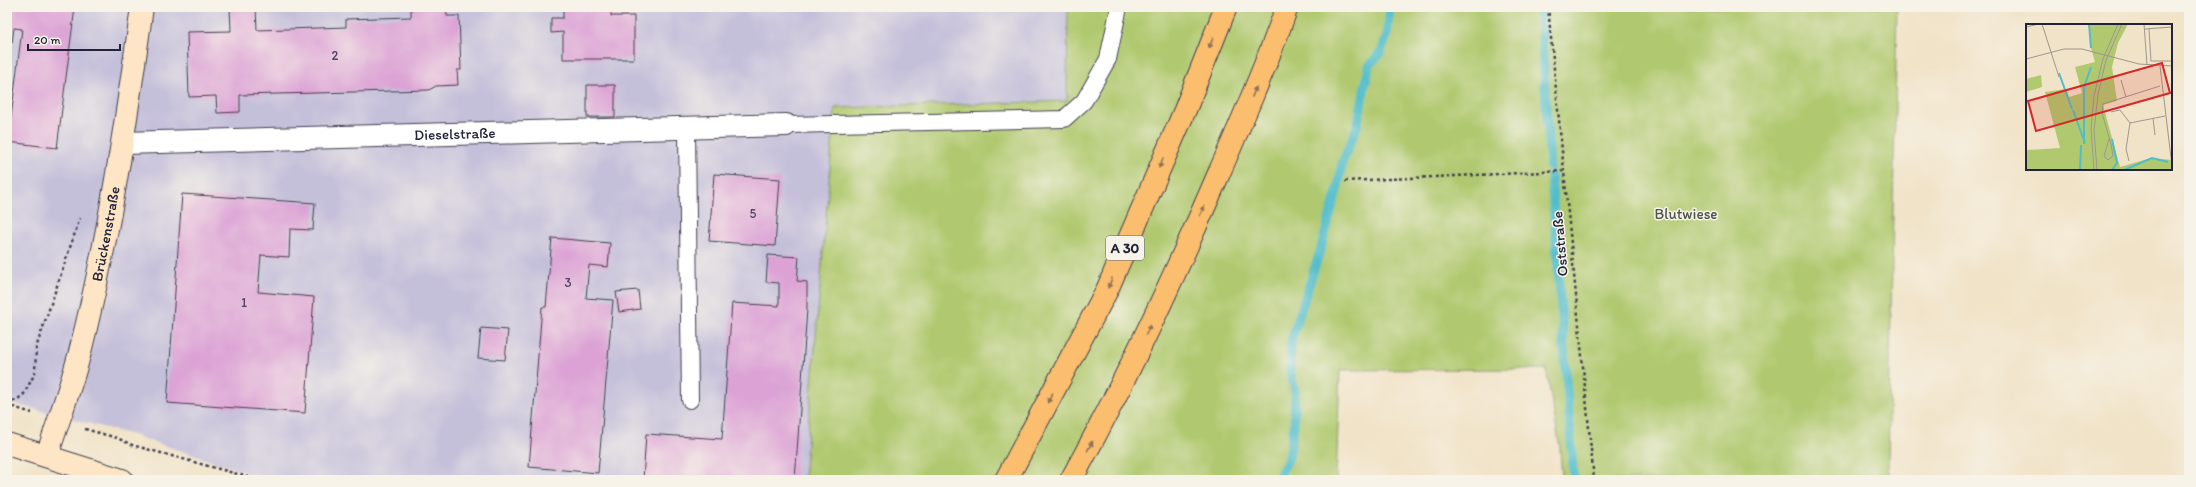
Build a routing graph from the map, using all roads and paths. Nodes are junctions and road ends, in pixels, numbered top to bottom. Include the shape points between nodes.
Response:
1 (142, 7) edge
2 (1119, 7) edge
3 (1226, 7) edge
4 (1287, 7) edge
5 (1548, 7) edge
6 (786, 125) joint
7 (687, 128) junction
8 (123, 143) junction
9 (1564, 171) junction
10 (1345, 181) dead end
11 (81, 216) dead end
12 (690, 400) dead end
13 (7, 403) edge
14 (58, 421) junction
15 (7, 444) edge
16 (47, 456) junction
17 (122, 480) edge
18 (259, 480) edge
19 (1006, 480) edge
20 (1071, 480) edge
21 (1594, 480) edge

1 - 8 main road, Brückenstraße
2 - 6 lane via 1108,59 1084,101 1064,119
3 -> 19 highway, A 30 via 1107,290
20 -> 4 highway via 1107,415 1174,278 1270,55
5 - 9 path, Oststraße
6 - 7 street, Dieselstraße
7 - 8 street, Dieselstraße
7 - 12 lane
8 - 14 main road, Brückenstraße via 80,353
9 - 10 path
9 - 21 path, Oststraße
11 - 13 path via 36,348 35,373 24,394
14 - 16 main road, Brückenstraße
14 - 18 path via 117,438 132,445
15 - 16 main road
16 - 17 main road

